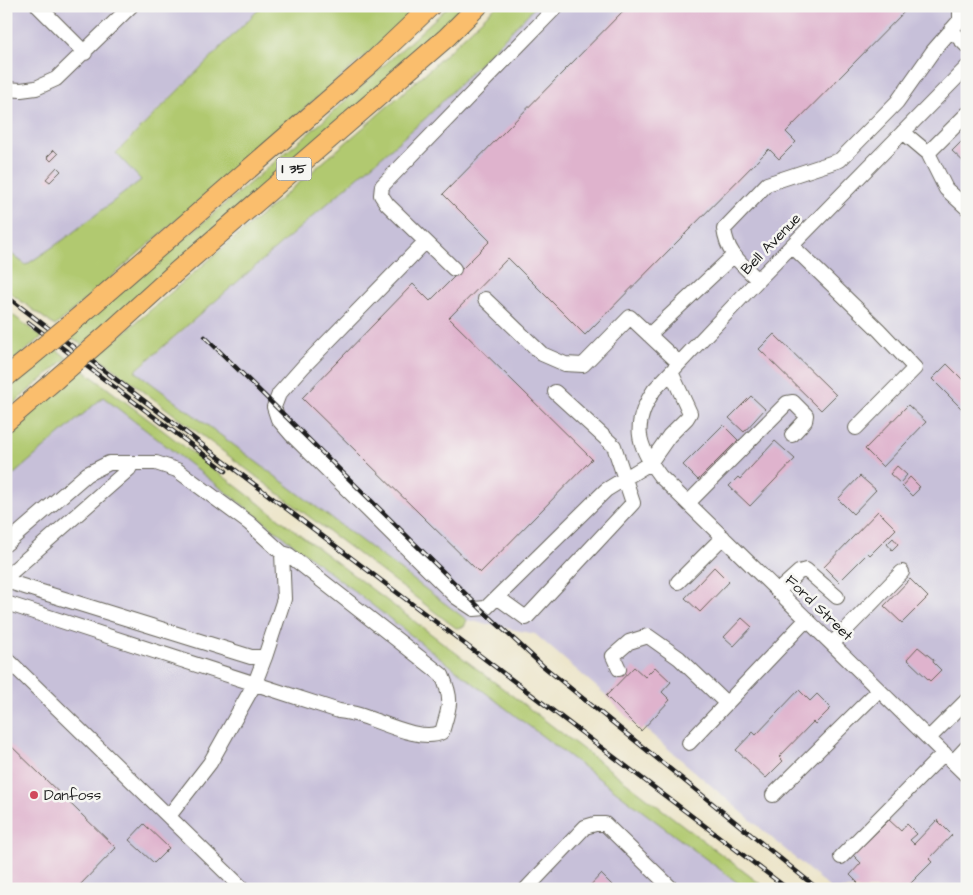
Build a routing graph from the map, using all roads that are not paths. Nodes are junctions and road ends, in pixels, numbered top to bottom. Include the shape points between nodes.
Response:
1 (38, 6) edge
2 (131, 6) edge
3 (431, 6) edge
4 (478, 6) edge
5 (557, 6) edge
6 (960, 6) edge
7 (951, 30) junction
8 (967, 46) edge
9 (85, 52) junction
10 (967, 67) edge
11 (6, 89) edge
12 (967, 114) edge
13 (903, 132) junction
14 (928, 153) junction
15 (967, 208) edge
16 (425, 242) junction
17 (792, 246) junction
18 (733, 256) junction
19 (454, 269) dead end
20 (758, 280) junction
21 (485, 299) dead end
22 (649, 335) junction
23 (675, 368) junction
24 (6, 377) edge
25 (555, 392) dead end
26 (6, 422) edge
27 (856, 428) dead end
28 (792, 435) dead end
29 (132, 463) junction
30 (650, 463) junction
31 (625, 478) junction
32 (688, 503) junction
33 (723, 537) junction
34 (6, 544) edge
35 (282, 553) junction
36 (902, 572) dead end
37 (6, 577) edge
38 (6, 581) edge
39 (678, 582) dead end
40 (778, 591) junction
41 (497, 597) junction
42 (837, 597) dead end
43 (6, 604) edge
44 (807, 619) junction
45 (832, 644) junction
46 (265, 656) junction
47 (6, 658) edge
48 (619, 669) dead end
49 (255, 683) junction
50 (879, 690) junction
51 (967, 700) edge
52 (726, 704) junction
53 (929, 738) junction
54 (689, 743) dead end
55 (967, 747) edge
56 (948, 758) junction
57 (967, 776) edge
58 (773, 795) dead end
59 (169, 816) junction
60 (842, 857) dead end
61 (243, 889) edge
62 (526, 889) edge
63 (672, 889) edge

1 - 9 street
2 - 9 street
3 - 24 highway, I 35, bridge via 372,62
4 - 26 highway, I 35, bridge via 446,38
5 - 16 street via 382,186 381,195 387,204
6 - 7 street via 960,20
7 - 8 street
7 - 18 street via 897,102 840,160 767,184 724,228
9 - 11 street via 46,84 20,90
10 - 13 street, Bell Avenue
12 - 14 street
13 - 14 street
13 - 17 street, Bell Avenue
14 - 15 street via 946,189
16 - 19 street
16 - 41 street via 303,367 279,394 274,407 278,419 290,434 456,597 474,609 486,608
17 - 20 street, Bell Avenue
17 - 27 street via 915,368
18 - 20 street
18 - 22 street
20 - 23 street, Bell Avenue
21 - 22 street via 542,354 564,364 583,365 630,317
22 - 23 street
23 - 30 street, Bell Avenue via 654,390 641,416 640,440
23 - 30 street via 690,413
25 - 31 street via 614,446
28 - 32 street via 805,421 806,415 793,402 788,403
29 - 34 street via 109,463 87,474
29 - 35 street via 156,463 177,470 250,523
29 - 37 street
30 - 31 street
30 - 32 street, Ford Street
31 - 41 street via 606,490
31 - 41 street via 633,502 526,618
32 - 33 street, Ford Street
33 - 39 street
33 - 40 street, Ford Street
35 - 46 street via 284,599
35 - 49 street via 289,555 442,674 450,702 442,732 437,735 421,734
36 - 45 street
38 - 46 street via 251,656
40 - 42 street via 799,572 806,570
40 - 44 street, Ford Street
43 - 49 street
44 - 45 street, Ford Street
44 - 52 street
45 - 50 street, Ford Street
46 - 49 street
47 - 59 street
48 - 52 street via 613,656 629,642 648,636 679,658
49 - 59 street via 210,763
50 - 53 street, Ford Street
50 - 58 street
51 - 53 street
52 - 54 street
53 - 56 street, Ford Street
55 - 56 street
56 - 57 street, Ford Street
56 - 60 street
59 - 61 street
62 - 63 street via 585,827 595,824 605,824

